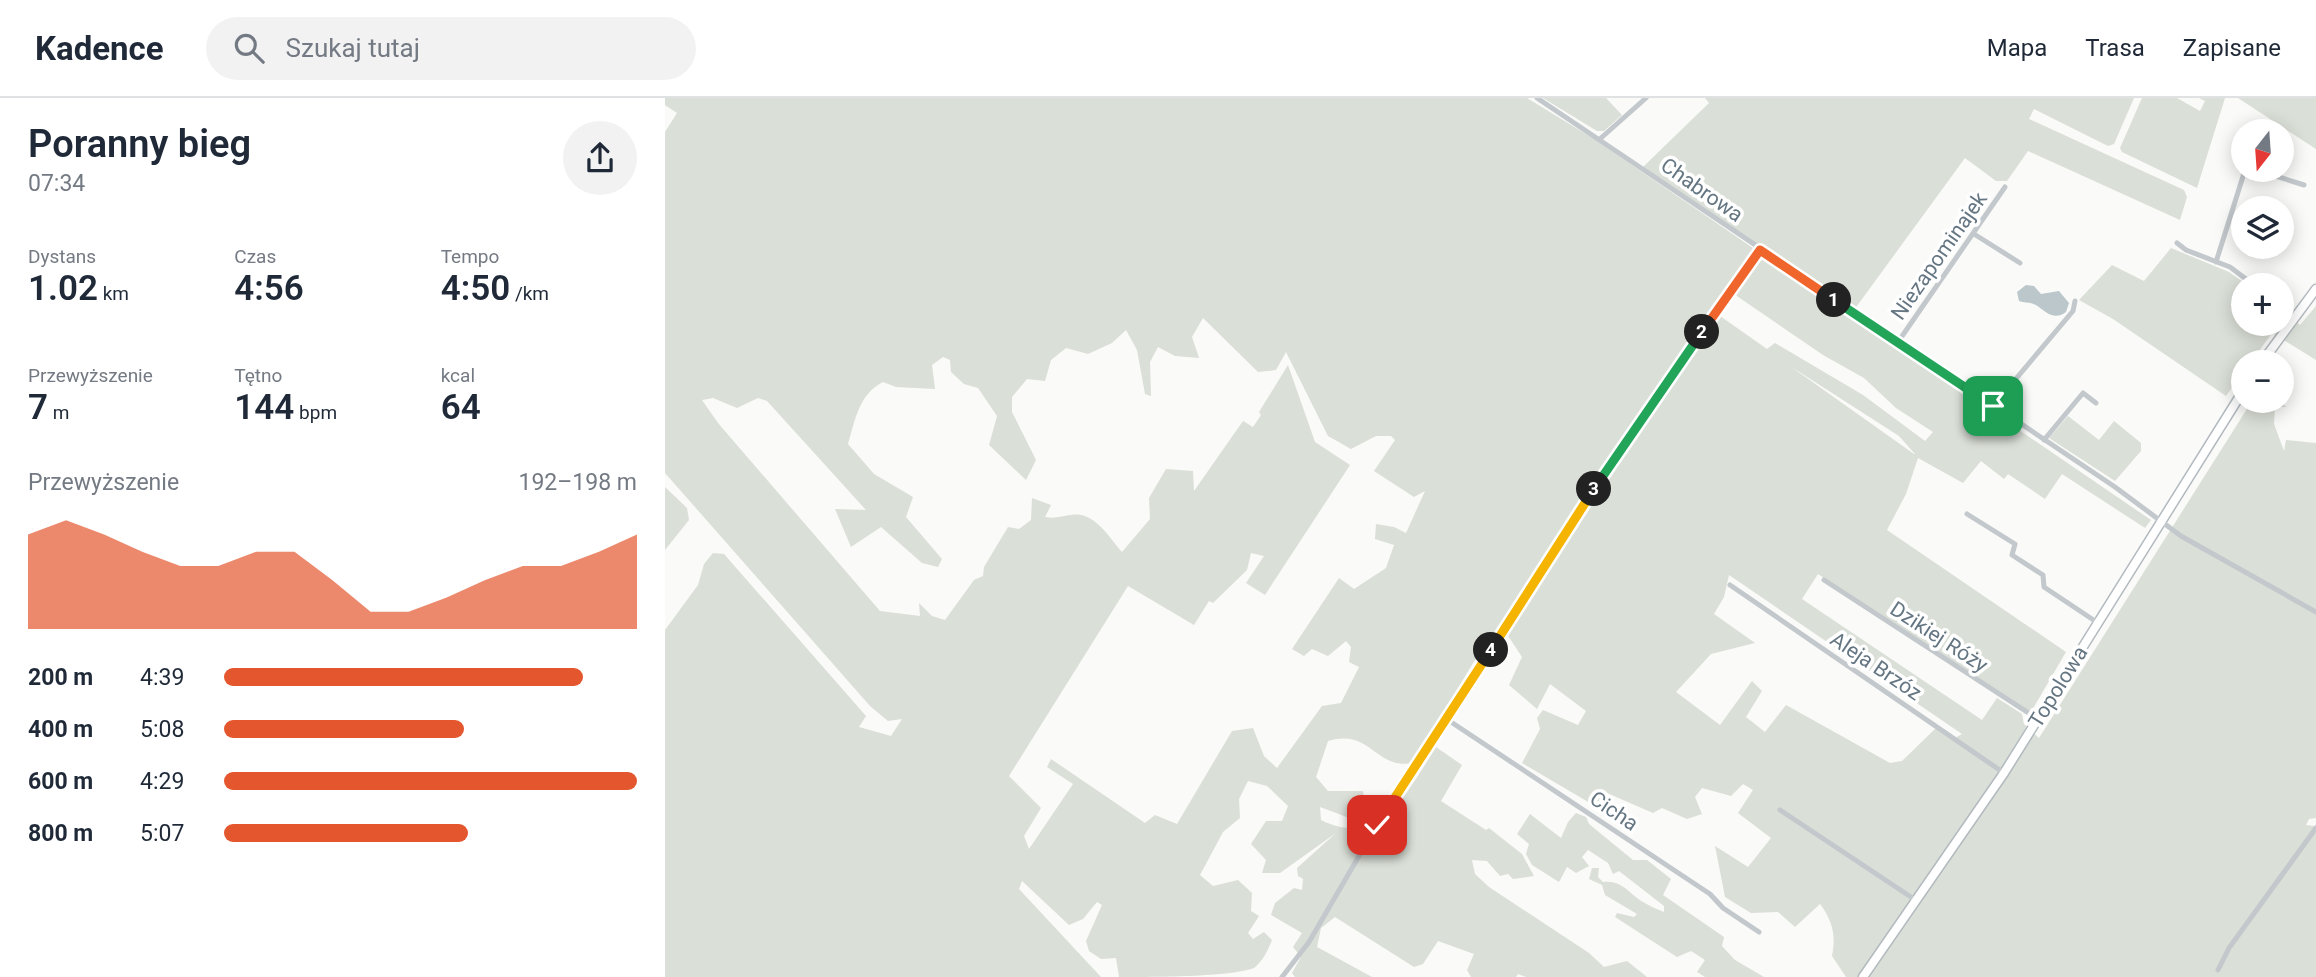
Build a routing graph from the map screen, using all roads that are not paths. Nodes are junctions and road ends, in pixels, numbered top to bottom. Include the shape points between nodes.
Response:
1 (1537, 98) edge
2 (1646, 98) edge
3 (1601, 138) junction
4 (2241, 182) edge
5 (2292, 182) edge
6 (2304, 186) dead end
7 (2005, 187) dead end
8 (1975, 234) junction
9 (2177, 243) dead end
10 (1760, 250) junction
11 (2216, 262) junction
12 (2020, 263) dead end
13 (2238, 273) edge
14 (2316, 289) edge
15 (2075, 301) dead end
16 (2294, 314) edge
17 (1898, 342) junction
18 (2096, 403) dead end
19 (1993, 406) junction
20 (2231, 410) edge
21 (2044, 440) junction
22 (1967, 514) dead end
23 (2161, 519) junction
24 (1824, 580) dead end
25 (1730, 585) dead end
26 (2316, 612) edge
27 (2098, 623) junction
28 (1448, 720) junction
29 (2038, 720) junction
30 (2004, 773) junction
31 (1780, 810) dead end
32 (2316, 828) edge
33 (1917, 901) junction
34 (1759, 932) dead end
35 (2218, 970) dead end
36 (1283, 976) edge
37 (1293, 977) edge
38 (1863, 977) edge

1 - 3 street, Chabrowa
2 - 3 street
3 - 10 street, Chabrowa
4 - 11 street
5 - 6 street
7 - 8 street, Niezapominajek
8 - 12 street
8 - 17 street, Niezapominajek
9 - 11 street
10 - 17 street, Chabrowa
10 - 28 street via 1559,539
11 - 13 street
14 - 16 street
15 - 19 street via 2073,311
17 - 19 street, Chabrowa
18 - 21 street via 2083,393
19 - 21 street, Chabrowa
20 - 23 street, Topolowa
21 - 23 street, Chabrowa
22 - 27 street via 2015,544 2013,555 2043,575 2044,587
23 - 26 street, Chabrowa via 2181,536
23 - 27 street, Topolowa
24 - 29 street, Dzikiej Róży
25 - 30 street, Aleja Brzóz
27 - 29 street, Topolowa
28 - 34 street, Cicha via 1710,894
28 - 36 street via 1380,820 1310,942
29 - 30 street, Topolowa
30 - 33 street, Topolowa
31 - 33 street
32 - 35 street
33 - 38 street, Topolowa
36 - 37 street

